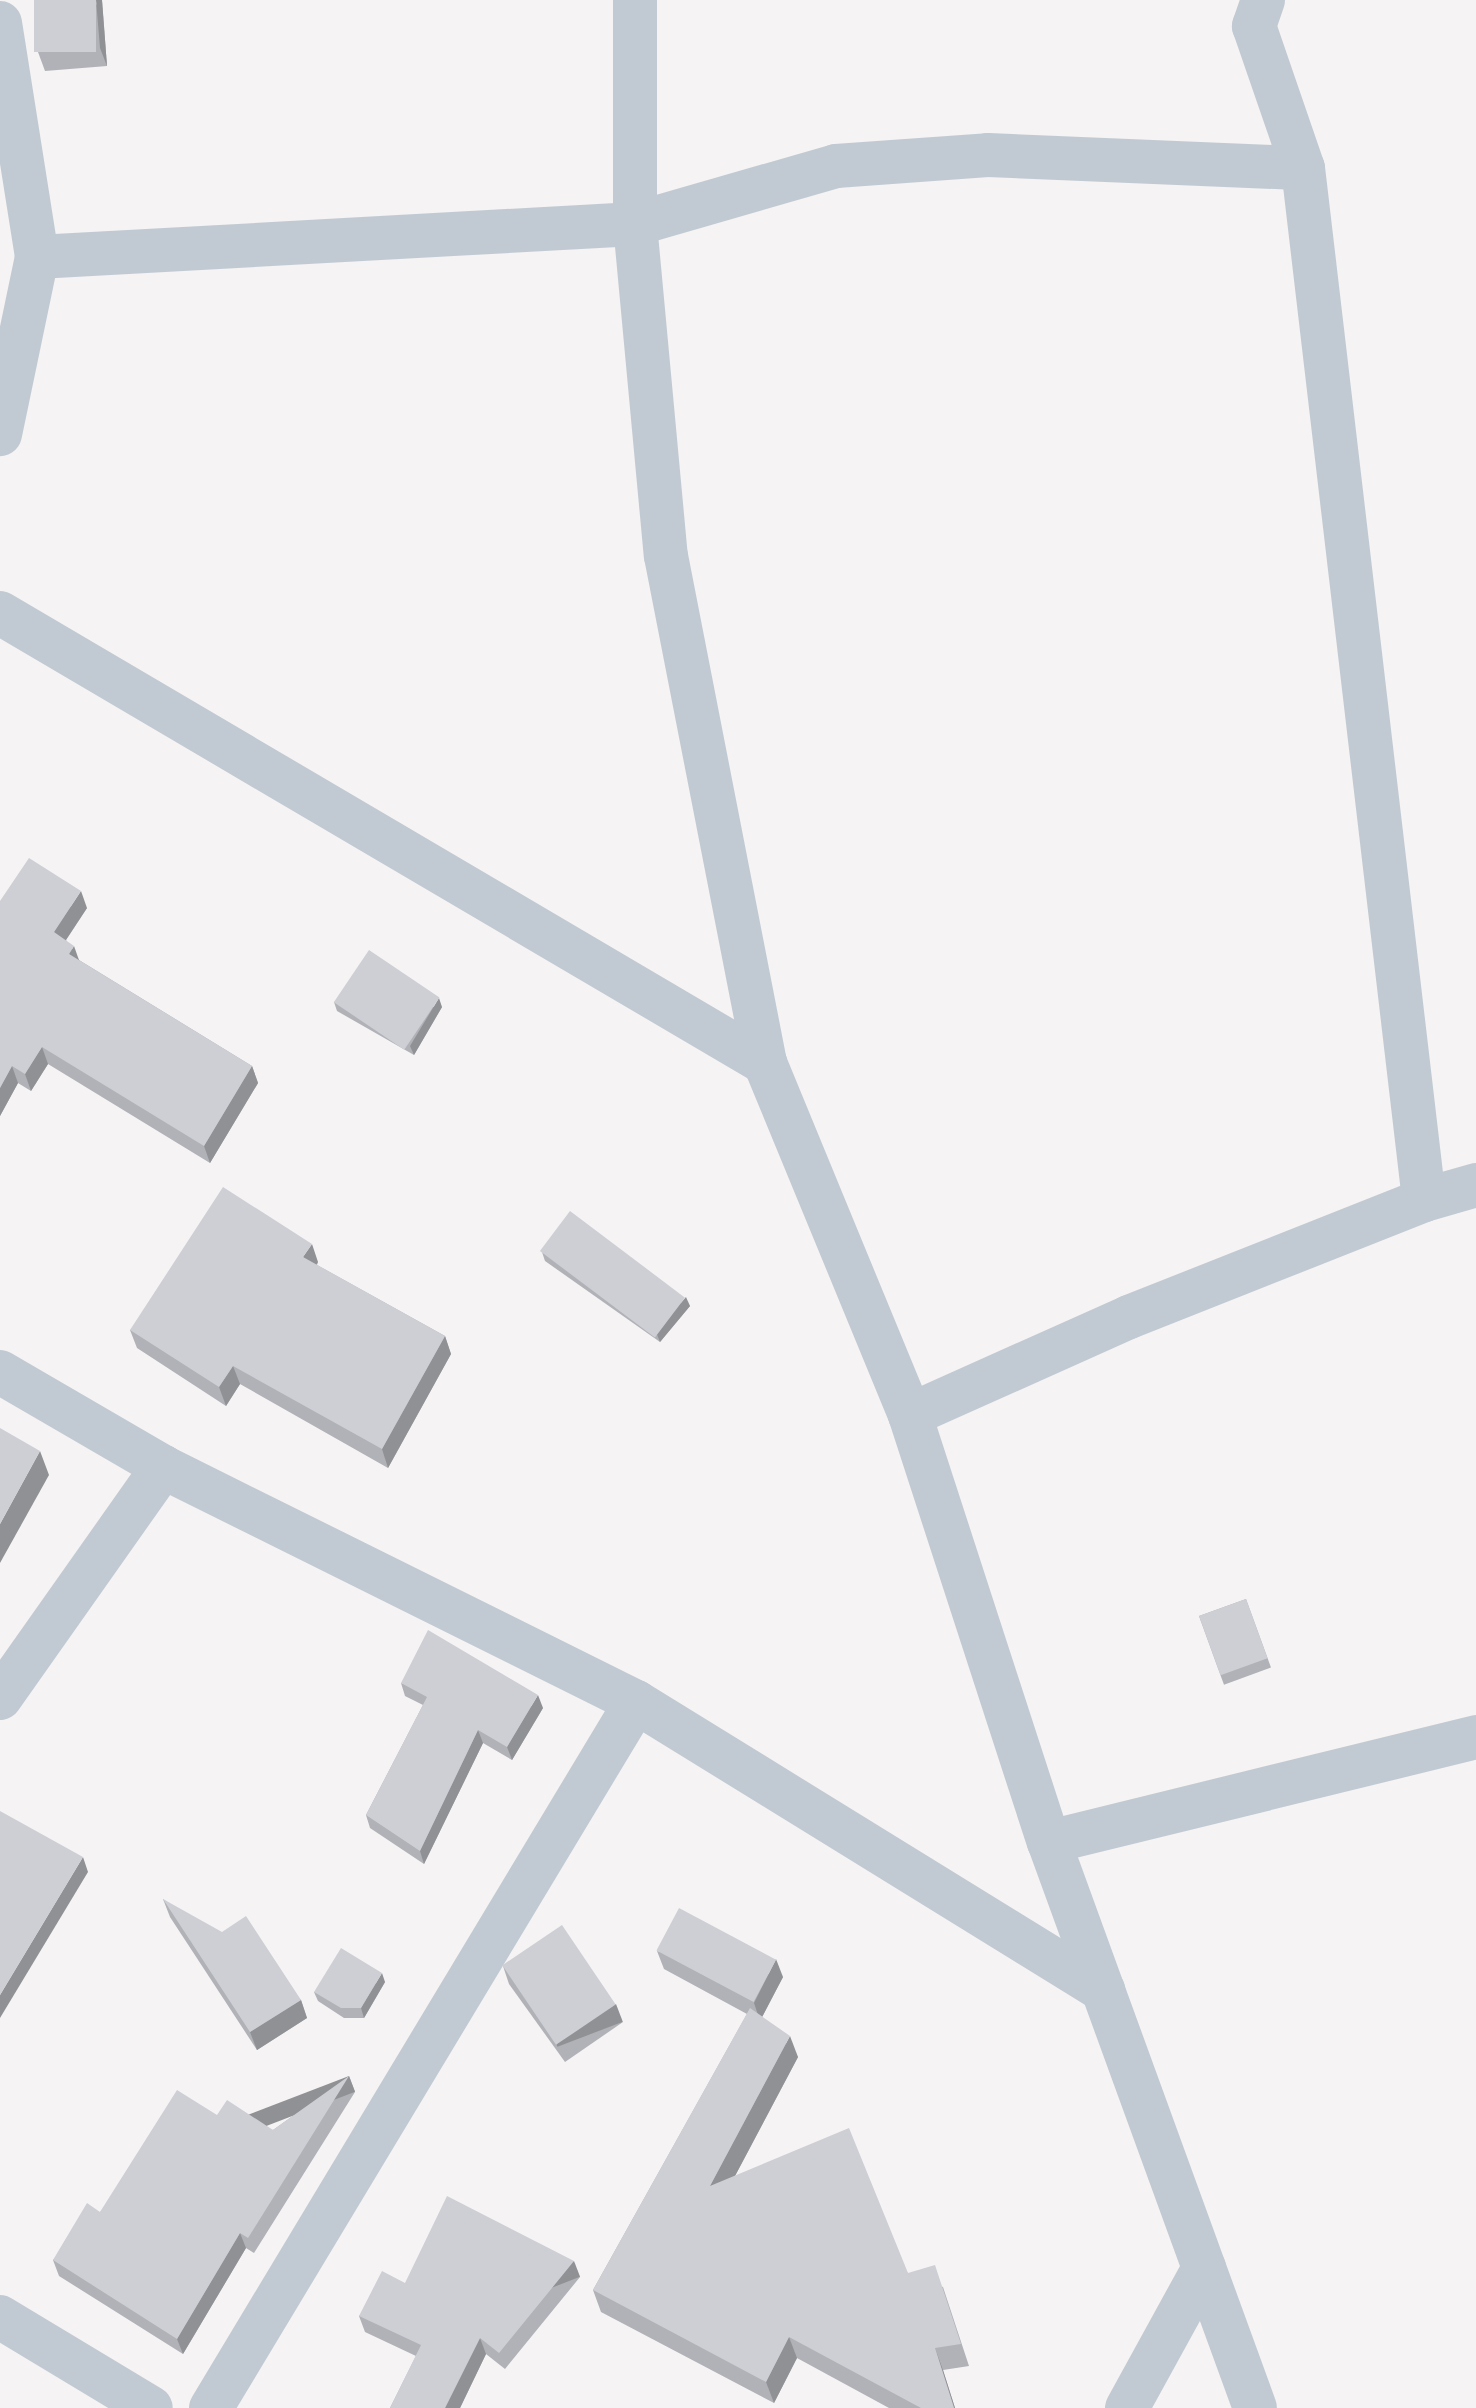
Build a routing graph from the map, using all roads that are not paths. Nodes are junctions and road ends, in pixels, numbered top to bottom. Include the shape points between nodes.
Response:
1 (635, 0) edge
2 (1263, 0) edge
3 (0, 23) edge
4 (8, 123) edge
5 (1303, 168) junction
6 (635, 224) junction
7 (37, 257) junction
8 (0, 434) edge
9 (0, 613) edge
10 (765, 1063) junction
11 (1476, 1185) edge
12 (1424, 1200) junction
13 (0, 1372) edge
14 (910, 1415) junction
15 (163, 1467) junction
16 (0, 1698) edge
17 (636, 1702) junction
18 (1476, 1737) edge
19 (1049, 1842) junction
20 (1103, 1990) junction
21 (1204, 2268) junction
22 (0, 2317) edge
23 (151, 2408) edge
24 (211, 2408) edge
25 (1127, 2408) edge
26 (1255, 2408) edge

1 - 6 street
2 - 5 street via 1254,26
3 - 4 street
4 - 7 street
5 - 6 street via 988,155 836,166
5 - 12 street
6 - 7 street
6 - 10 street via 666,556
7 - 8 street
9 - 10 street
10 - 14 street
11 - 12 street
12 - 14 street via 1129,1317
13 - 15 street
14 - 19 street
15 - 16 street
15 - 17 street
17 - 20 street
17 - 24 street
18 - 19 street
19 - 20 street
20 - 21 street
21 - 25 street
21 - 26 street
22 - 23 street

